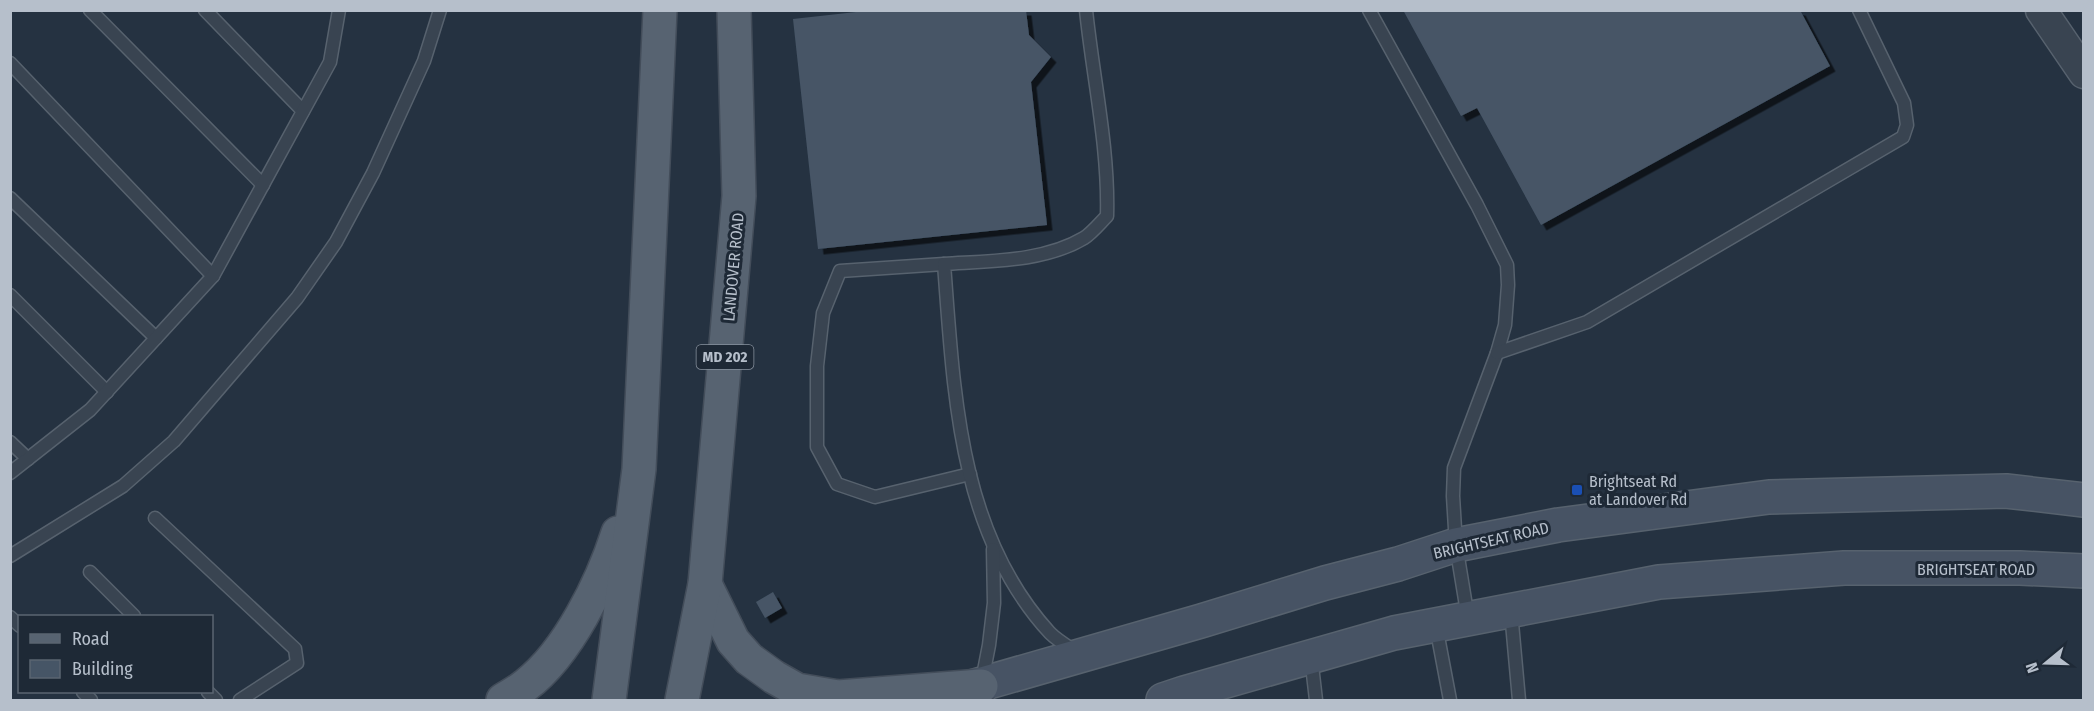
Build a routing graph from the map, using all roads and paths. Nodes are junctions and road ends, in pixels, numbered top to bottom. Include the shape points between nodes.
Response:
1 (90, 10) edge
2 (205, 10) edge
3 (339, 10) edge
4 (440, 10) edge
5 (660, 10) edge
6 (734, 10) edge
7 (1086, 10) edge
8 (1370, 10) edge
9 (1859, 10) edge
10 (2041, 10) edge
11 (10, 63) edge
12 (2084, 73) edge
13 (303, 111) junction
14 (263, 185) junction
15 (10, 198) edge
16 (944, 264) junction
17 (213, 276) junction
18 (10, 295) edge
19 (156, 338) junction
20 (1497, 353) junction
21 (107, 392) junction
22 (10, 442) edge
23 (28, 459) junction
24 (639, 469) junction
25 (10, 473) edge
26 (970, 474) junction
27 (2084, 483) edge
28 (2040, 495) junction
29 (2084, 500) edge
30 (155, 518) dead end
31 (993, 545) junction
32 (1455, 545) junction
33 (10, 556) edge
34 (2020, 568) junction
35 (2084, 571) edge
36 (90, 572) dead end
37 (705, 584) junction
38 (2084, 592) edge
39 (1510, 610) junction
40 (133, 615) edge
41 (1468, 618) junction
42 (1435, 625) junction
43 (1082, 656) junction
44 (1311, 657) junction
45 (981, 686) junction
46 (240, 700) edge
47 (503, 700) edge
48 (609, 700) edge
49 (682, 700) edge
50 (917, 700) edge
51 (1163, 700) edge
52 (1316, 700) edge
53 (1450, 700) edge
54 (1519, 700) edge

1 - 14 lane
2 - 13 lane
3 - 13 lane via 330,62
4 - 33 lane via 424,61 373,173 336,242 297,298 174,441 123,486
5 - 24 main road
6 - 37 main road, LANDOVER ROAD / MD 202 via 739,195
7 - 16 lane via 1101,123 1107,216 1084,238 1045,253 1024,259
8 - 20 lane via 1507,265 1507,309
9 - 20 lane via 1904,103 1907,125 1903,137 1587,322
10 - 12 street
11 - 17 lane
13 - 14 lane
14 - 17 lane
15 - 19 lane
16 - 26 lane via 955,397
16 - 26 lane via 840,271 823,313 817,366 817,447 837,484 875,497
17 - 19 lane
18 - 21 lane
19 - 21 lane
20 - 32 lane via 1454,468
21 - 23 lane
22 - 23 lane
23 - 25 lane
24 - 47 main road via 613,549 587,608 555,654 527,684
24 - 48 main road
26 - 31 lane
27 - 28 main road
28 - 29 main road, BRIGHTSEAT ROAD
28 - 32 main road, BRIGHTSEAT ROAD via 2006,491 1769,497 1558,525
30 - 46 lane via 296,649 297,663
31 - 43 lane via 1030,607 1052,634
31 - 45 lane via 994,603
32 - 41 lane
32 - 43 main road, BRIGHTSEAT ROAD
34 - 35 main road, BRIGHTSEAT ROAD
34 - 38 main road
34 - 39 main road, BRIGHTSEAT ROAD via 1844,568 1659,582
36 - 40 lane
37 - 45 main road via 733,641 749,659 797,690 838,697
37 - 49 main road, LANDOVER ROAD / MD 202
39 - 41 main road, BRIGHTSEAT ROAD
39 - 54 lane
41 - 42 main road, BRIGHTSEAT ROAD
42 - 44 main road, BRIGHTSEAT ROAD
42 - 53 lane
43 - 45 main road, BRIGHTSEAT ROAD
44 - 51 main road, BRIGHTSEAT ROAD
44 - 52 lane
45 - 50 main road, BRIGHTSEAT ROAD

